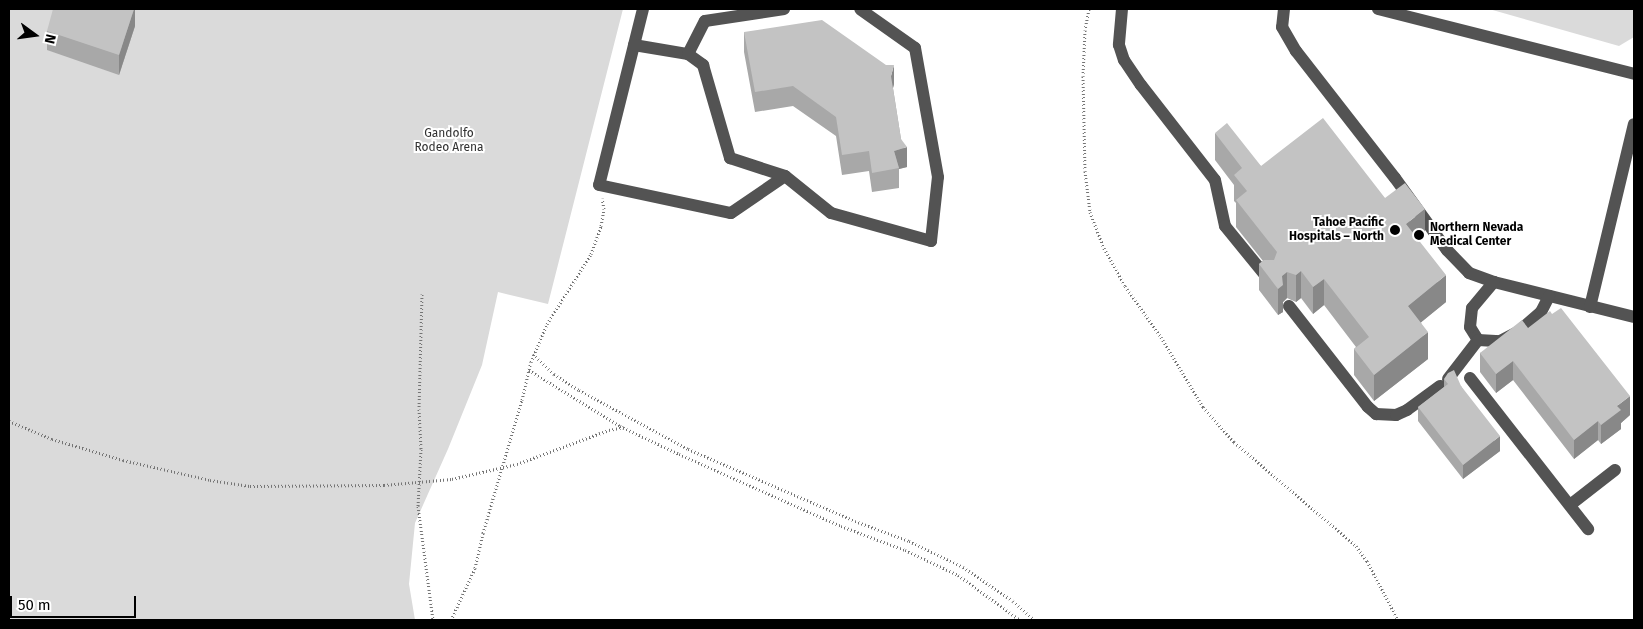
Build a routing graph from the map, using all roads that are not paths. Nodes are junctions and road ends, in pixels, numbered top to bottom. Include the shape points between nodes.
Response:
1 (644, 9) edge
2 (784, 9) edge
3 (860, 9) edge
4 (1122, 9) edge
5 (1284, 9) edge
6 (1378, 9) edge
7 (634, 45) junction
8 (688, 54) junction
9 (1634, 74) edge
10 (1634, 124) edge
11 (785, 176) junction
12 (1268, 280) edge
13 (1494, 282) junction
14 (1549, 296) junction
15 (1289, 306) dead end
16 (1590, 307) junction
17 (1634, 317) edge
18 (1478, 340) junction
19 (1464, 371) junction
20 (1615, 470) dead end
21 (1570, 505) junction
22 (1588, 529) dead end

1 - 7 street
2 - 8 street via 705,22
3 - 11 street via 915,48 938,177 931,241 831,213
4 - 12 street via 1119,44 1124,60 1215,180 1225,226
5 - 13 street via 1282,27 1296,51 1447,250 1469,273
6 - 9 street
7 - 8 street
7 - 11 street via 599,185 731,213
8 - 11 street via 703,65 730,158
10 - 16 street
13 - 14 street
13 - 18 street via 1472,308 1470,327
14 - 16 street
14 - 18 street via 1541,312 1518,332 1500,341
15 - 19 street via 1376,414 1396,415 1407,410
16 - 17 street
18 - 19 street
19 - 21 street
20 - 21 street
21 - 22 street

